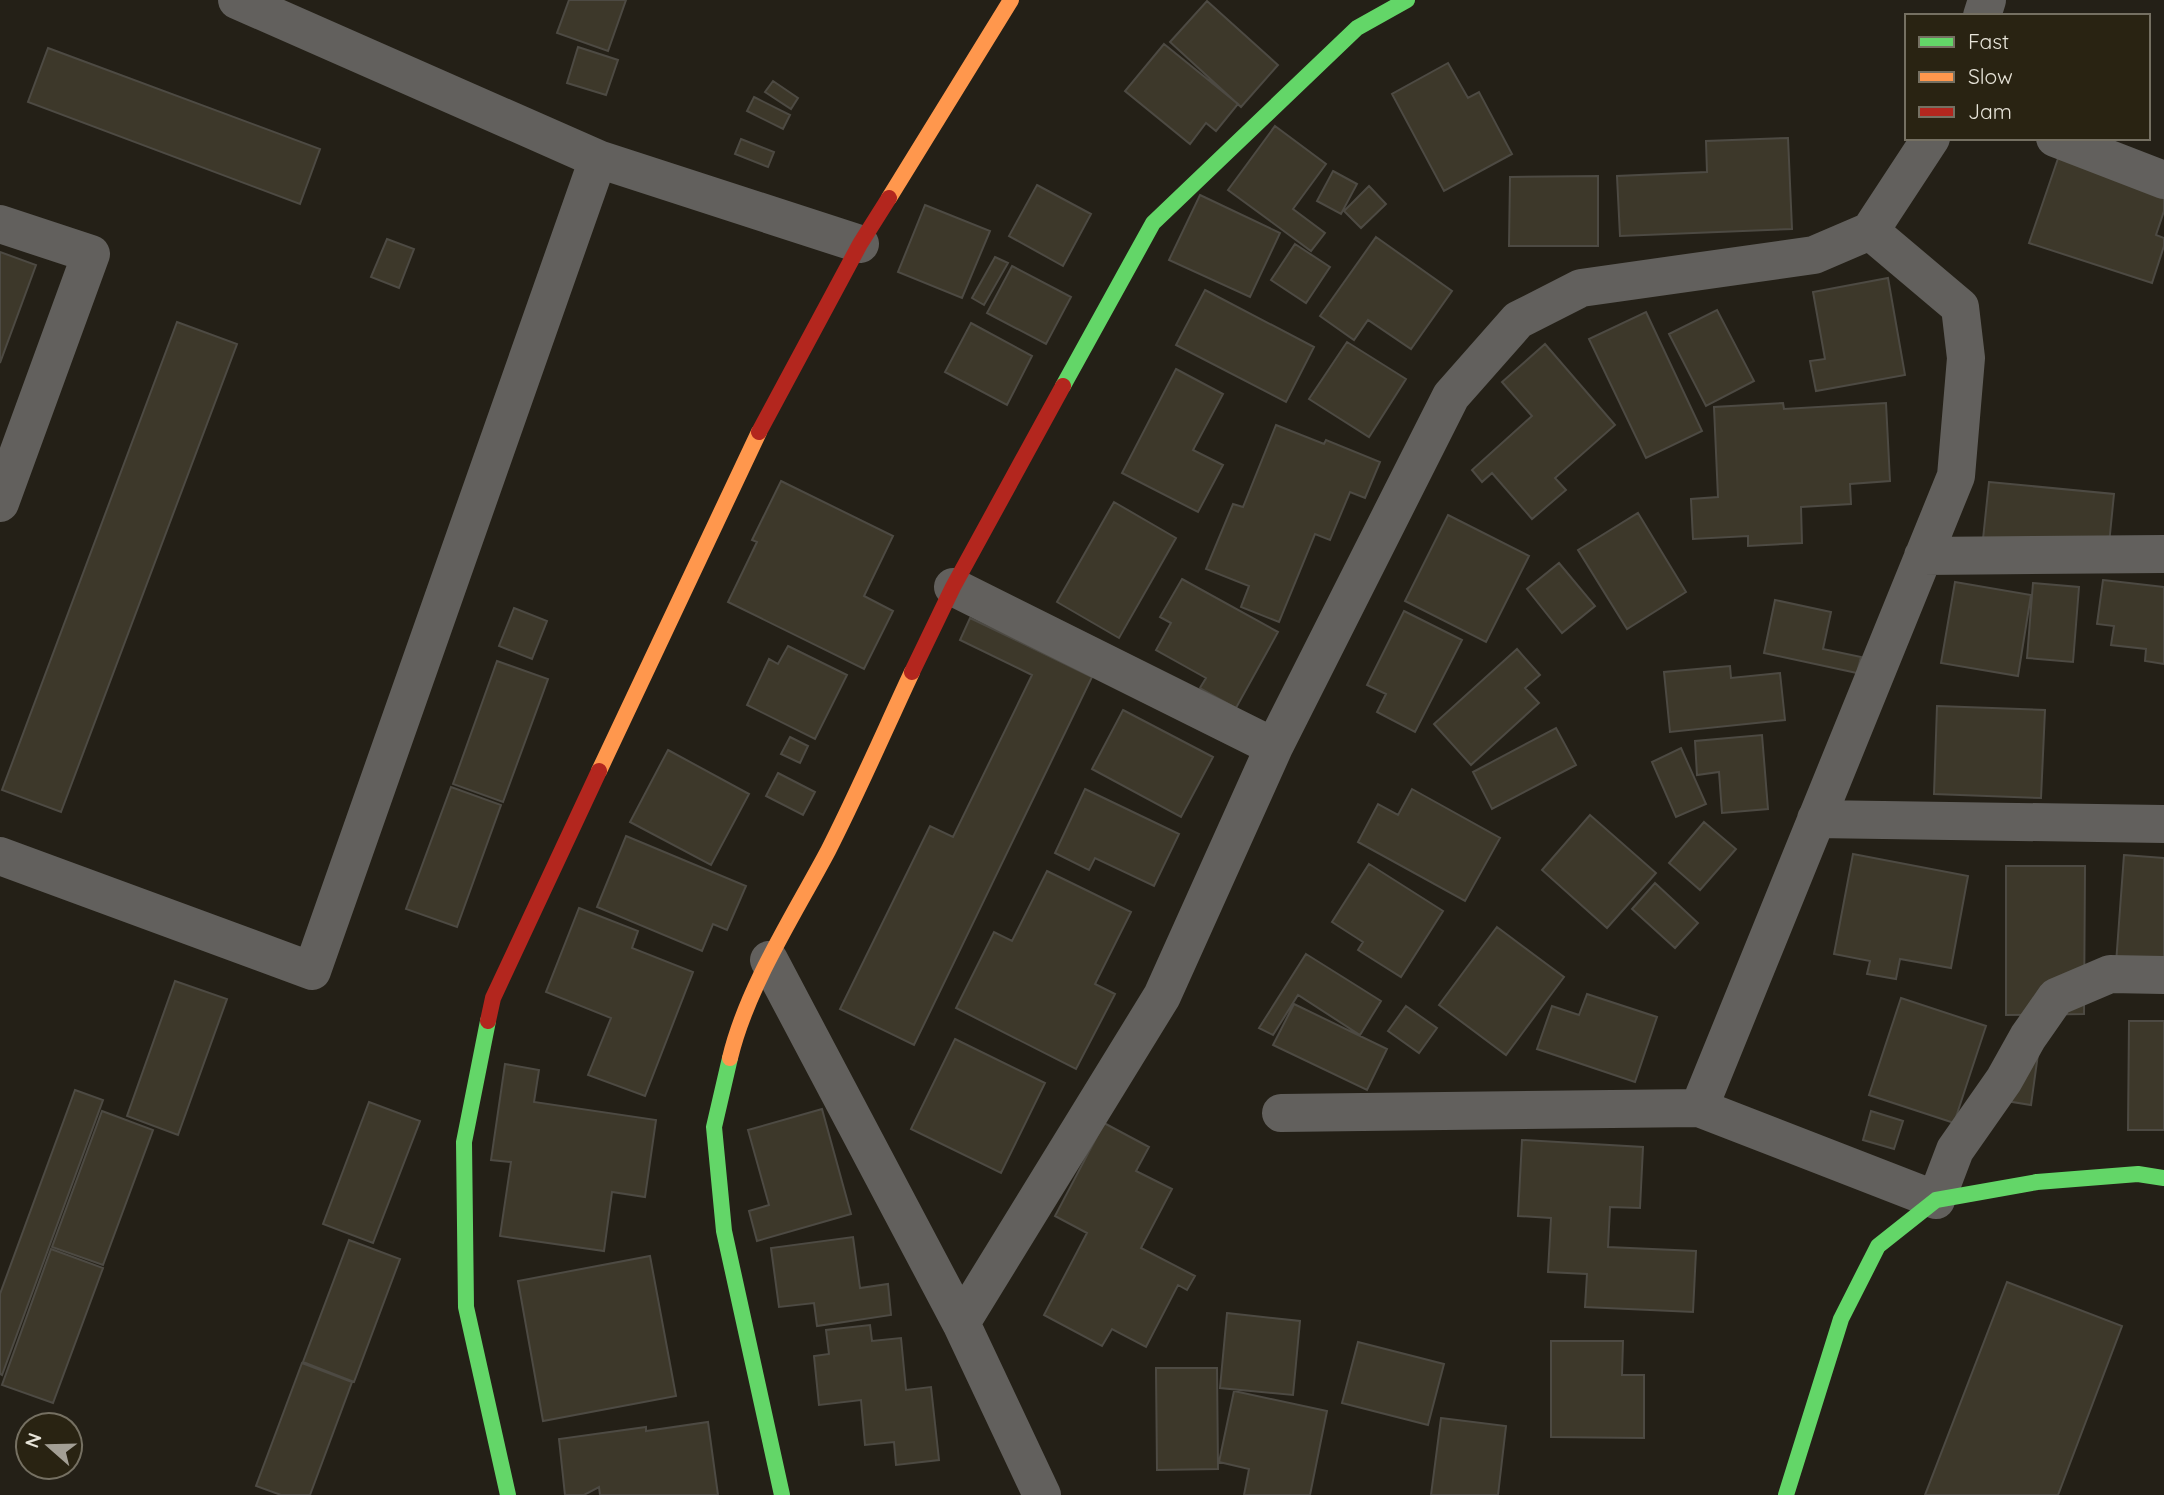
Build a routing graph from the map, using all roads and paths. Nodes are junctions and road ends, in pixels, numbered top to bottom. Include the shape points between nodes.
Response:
1 (237, 0) edge
2 (1011, 0) edge
3 (1407, 0) edge
4 (1930, 140) edge
5 (2060, 140) edge
6 (598, 159) junction
7 (2164, 180) edge
8 (0, 224) edge
9 (1870, 231) junction
10 (860, 244) junction
11 (0, 503) edge
12 (2164, 554) edge
13 (1923, 556) junction
14 (953, 587) junction
15 (1273, 747) junction
16 (1816, 819) junction
17 (2164, 824) edge
18 (0, 856) edge
19 (769, 960) junction
20 (2164, 975) edge
21 (1699, 1108) junction
22 (1281, 1113) dead end
23 (2164, 1178) edge
24 (1936, 1200) junction
25 (961, 1323) junction
26 (508, 1495) edge
27 (782, 1495) edge
28 (1042, 1495) edge
29 (1786, 1495) edge

1 - 6 street
2 - 10 main road
3 - 14 main road via 1357,28 1153,223
4 - 9 street
5 - 7 street
6 - 10 street
6 - 18 street via 312,971
8 - 11 street via 90,254
9 - 13 street via 1960,307 1966,358 1956,476
9 - 15 street via 1814,255 1581,288 1518,320 1451,396
10 - 26 main road via 743,462 493,999 464,1142 466,1307
12 - 13 street
13 - 16 street
14 - 15 street
14 - 19 main road via 829,848
15 - 25 street via 1162,996
16 - 17 street
16 - 21 street
19 - 25 street
19 - 27 main road via 735,1037 714,1128 724,1231
20 - 24 street via 2110,974 2056,997 1955,1150
21 - 22 street
21 - 24 street
23 - 24 main road via 2138,1174 2037,1182
24 - 29 main road via 1878,1246 1841,1320
25 - 28 street

